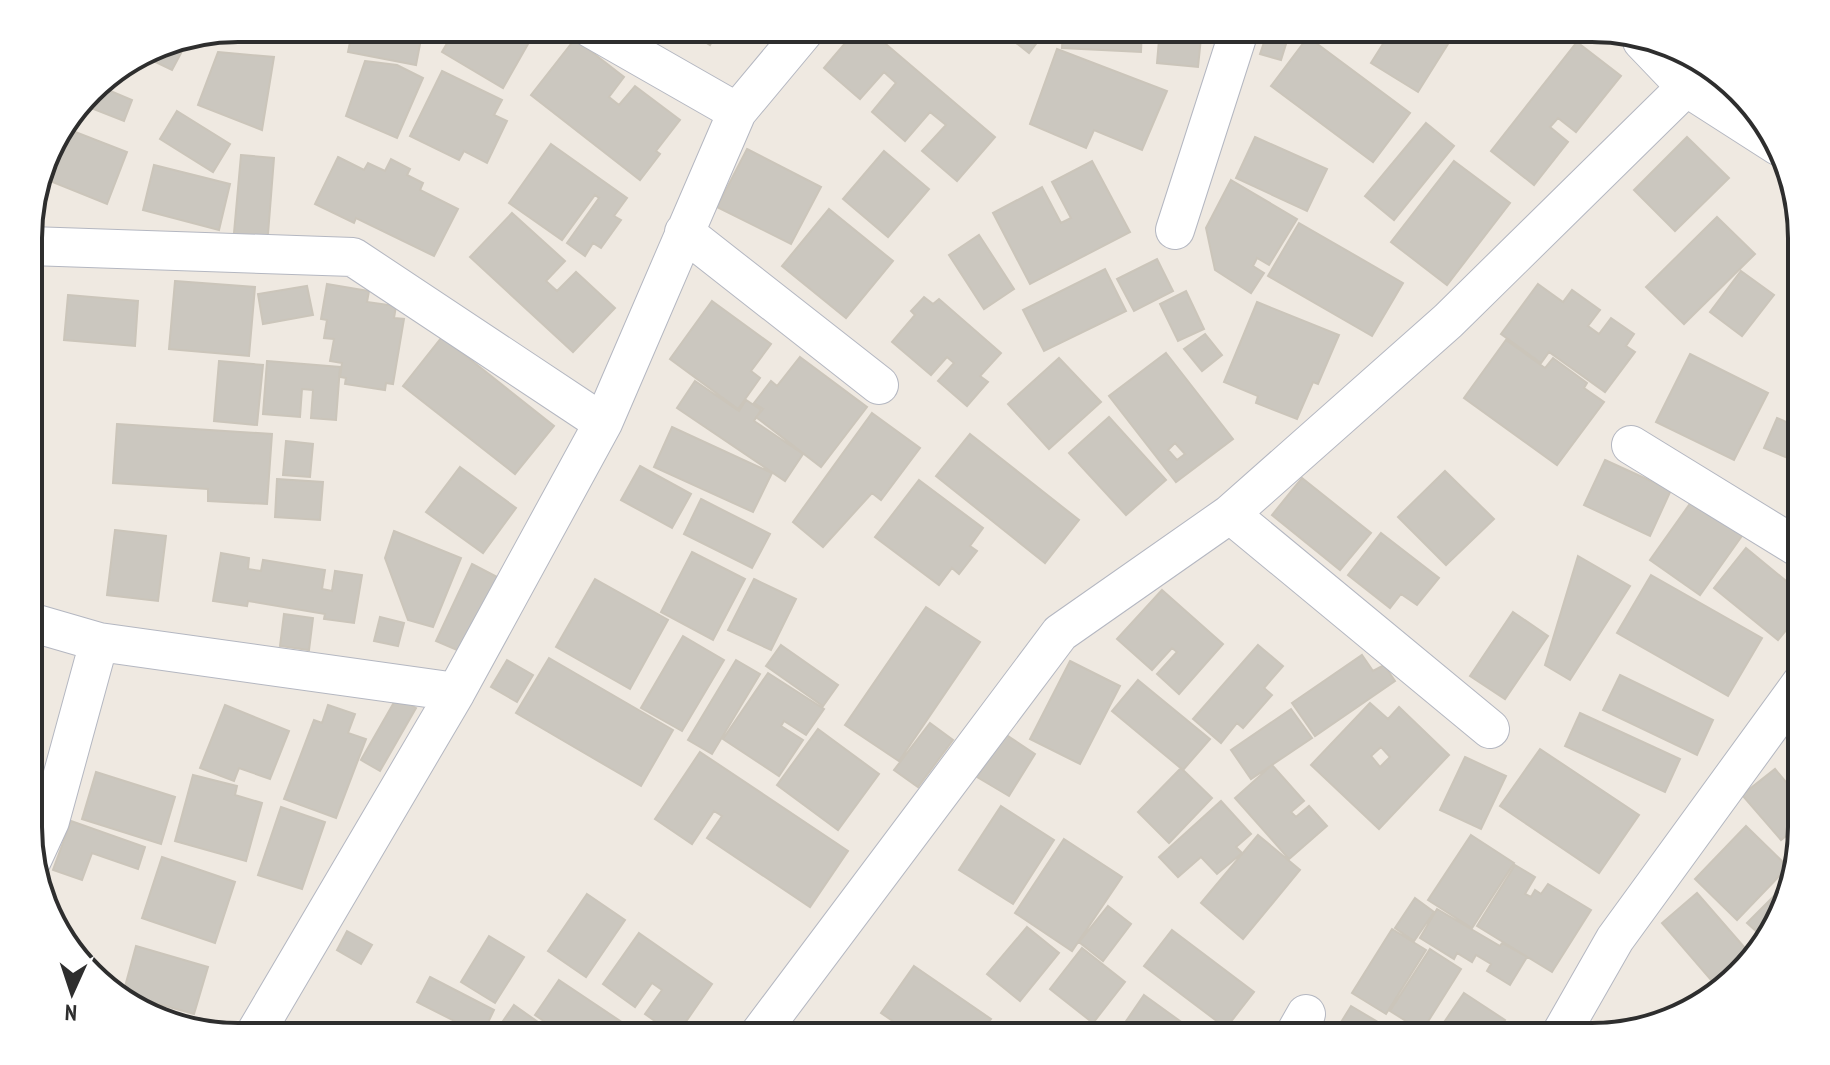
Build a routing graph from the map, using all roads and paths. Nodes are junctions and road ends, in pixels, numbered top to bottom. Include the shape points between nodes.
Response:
1 (614, 42) edge
2 (795, 42) edge
3 (1235, 42) edge
4 (1653, 52) edge
5 (1686, 87) junction
6 (737, 112) junction
7 (1756, 132) edge
8 (1175, 230) dead end
9 (684, 232) junction
10 (42, 246) edge
11 (879, 385) dead end
12 (603, 423) junction
13 (1631, 445) dead end
14 (1230, 514) junction
15 (1788, 541) edge
16 (42, 625) edge
17 (99, 642) junction
18 (456, 692) junction
19 (1788, 701) edge
20 (1490, 729) dead end
21 (43, 837) edge
22 (261, 1023) edge
23 (768, 1023) edge
24 (1567, 1023) edge

1 - 6 street
2 - 6 street
3 - 8 street
4 - 5 street
5 - 7 street
5 - 14 street via 1448,321
6 - 9 street
9 - 11 street
9 - 12 street
10 - 12 street via 353,257
12 - 18 street
13 - 15 street
14 - 20 street
14 - 23 street via 1060,633
16 - 17 street
17 - 18 street
17 - 21 street
18 - 22 street
19 - 24 street via 1615,939

